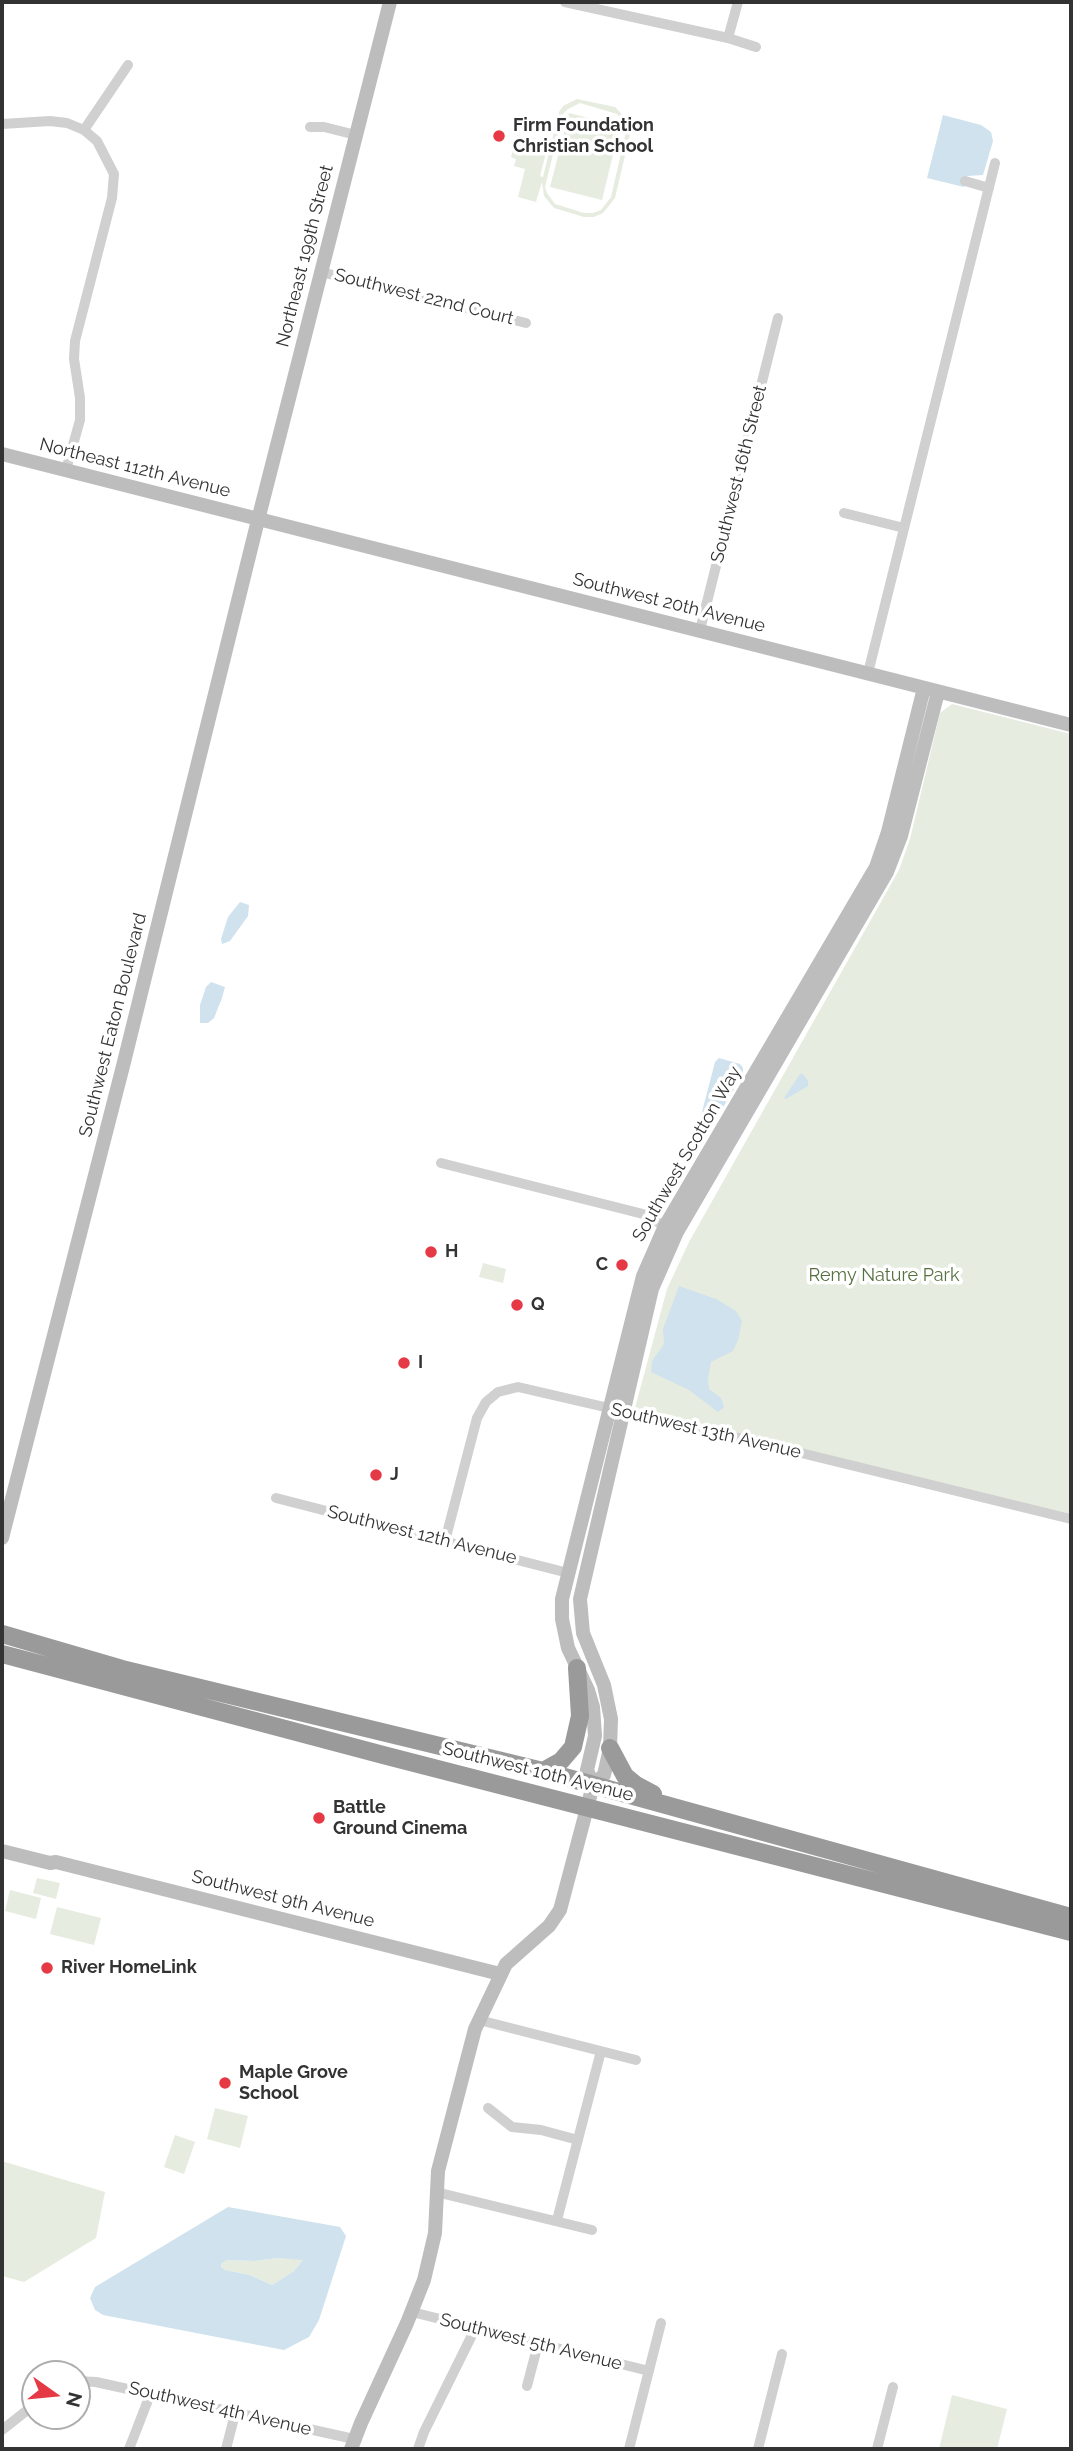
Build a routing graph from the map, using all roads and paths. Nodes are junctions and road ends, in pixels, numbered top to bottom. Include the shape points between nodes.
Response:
1 (390, 2) edge
2 (565, 2) edge
3 (738, 2) edge
4 (728, 38) junction
5 (756, 47) dead end
6 (128, 65) dead end
7 (2, 124) edge
8 (310, 127) dead end
9 (84, 130) junction
10 (356, 135) junction
11 (995, 163) dead end
12 (965, 181) dead end
13 (989, 188) junction
14 (321, 272) junction
15 (778, 318) dead end
16 (526, 323) dead end
17 (2, 454) edge
18 (65, 470) junction
19 (844, 513) dead end
20 (258, 520) junction
21 (904, 528) junction
22 (700, 630) junction
23 (867, 673) junction
24 (931, 690) junction
25 (1071, 725) edge
26 (441, 1163) dead end
27 (671, 1229) junction
28 (616, 1410) junction
29 (276, 1498) dead end
30 (1071, 1519) edge
31 (2, 1538) edge
32 (445, 1541) junction
33 (568, 1573) junction
34 (2, 1634) edge
35 (7, 1659) edge
36 (577, 1668) junction
37 (610, 1748) junction
38 (543, 1772) junction
39 (593, 1785) junction
40 (670, 1807) junction
41 (587, 1808) junction
42 (2, 1843) edge
43 (2, 1852) edge
44 (56, 1862) junction
45 (1071, 1917) edge
46 (1071, 1931) edge
47 (500, 1974) junction
48 (479, 2020) junction
49 (601, 2051) junction
50 (636, 2060) dead end
51 (488, 2108) dead end
52 (578, 2140) junction
53 (436, 2192) junction
54 (557, 2220) junction
55 (592, 2230) dead end
56 (412, 2312) junction
57 (662, 2323) dead end
58 (476, 2327) junction
59 (538, 2344) junction
60 (782, 2354) dead end
61 (649, 2371) junction
62 (91, 2383) edge
63 (527, 2386) dead end
64 (893, 2387) dead end
65 (150, 2395) junction
66 (235, 2414) junction
67 (21, 2415) edge
68 (2, 2430) edge
69 (353, 2444) edge
70 (129, 2449) edge
71 (226, 2449) edge
72 (418, 2449) edge
73 (629, 2449) edge
74 (758, 2449) edge
75 (877, 2449) edge

1 - 10 street, Northeast 199th Street
2 - 4 street
3 - 4 street
4 - 5 street
6 - 9 street
7 - 9 street via 50,121
8 - 10 street
9 - 18 street via 97,141 114,174 112,198 75,341 80,419
10 - 14 street, Northeast 199th Street
11 - 13 street
12 - 13 street
13 - 21 street
14 - 16 street, Southwest 22nd Court
14 - 20 street, Northeast 199th Street
15 - 22 street, Southwest 16th Street
17 - 18 street, Northeast 112th Avenue
18 - 20 street, Northeast 112th Avenue
19 - 21 street
20 - 22 street, Southwest 20th Avenue
20 - 31 street, Southwest Eaton Boulevard
21 - 23 street
22 - 23 street, Southwest 20th Avenue
23 - 24 street, Southwest 20th Avenue
24 - 25 street, Southwest 20th Avenue
24 - 27 street, Southwest Scotton Way via 880,857 848,927
26 - 27 street via 643,1214
27 - 28 street, Southwest Scotton Way via 643,1276
28 - 30 street, Southwest 13th Avenue
28 - 32 street, Southwest 13th Avenue via 518,1387 498,1392 477,1418
28 - 33 street, Southwest Scotton Way
28 - 37 street, Southwest Scotton Way via 580,1606 587,1644 608,1697
29 - 32 street, Southwest 12th Avenue
32 - 33 street, Southwest 12th Avenue
33 - 36 street, Southwest Scotton Way via 562,1619
34 - 38 highway, Southwest 10th Avenue via 122,1669
35 - 41 highway, Southwest 10th Avenue
36 - 38 highway via 580,1716 573,1747
36 - 39 street, Southwest Scotton Way via 593,1707 595,1737 587,1770
37 - 39 street, Southwest Scotton Way via 604,1775
37 - 40 highway via 631,1782
38 - 39 highway, Southwest 10th Avenue
39 - 40 highway, Southwest 10th Avenue
39 - 41 street, Southwest Scotton Way
40 - 45 highway, Southwest 10th Avenue
41 - 46 highway, Southwest 10th Avenue
41 - 47 street, Southwest Scotton Way via 560,1910
42 - 44 street, Southwest 9th Avenue via 52,1856
43 - 44 street, Southwest 9th Avenue
44 - 47 street, Southwest 9th Avenue
47 - 48 street, Southwest Scotton Way
48 - 49 street
48 - 53 street, Southwest Scotton Way
49 - 50 street
49 - 52 street
51 - 52 street via 512,2127
52 - 54 street
53 - 54 street
53 - 56 street, Southwest Scotton Way via 433,2248
54 - 55 street
56 - 58 street, Southwest 5th Avenue
56 - 69 street, Southwest Scotton Way
57 - 61 street
58 - 59 street, Southwest 5th Avenue
58 - 72 street
59 - 61 street, Southwest 5th Avenue
59 - 63 street
60 - 74 street
61 - 73 street
62 - 65 street, Southwest 4th Avenue
64 - 75 street
65 - 66 street, Southwest 4th Avenue
65 - 70 street
66 - 69 street, Southwest 4th Avenue
66 - 71 street
67 - 68 street

